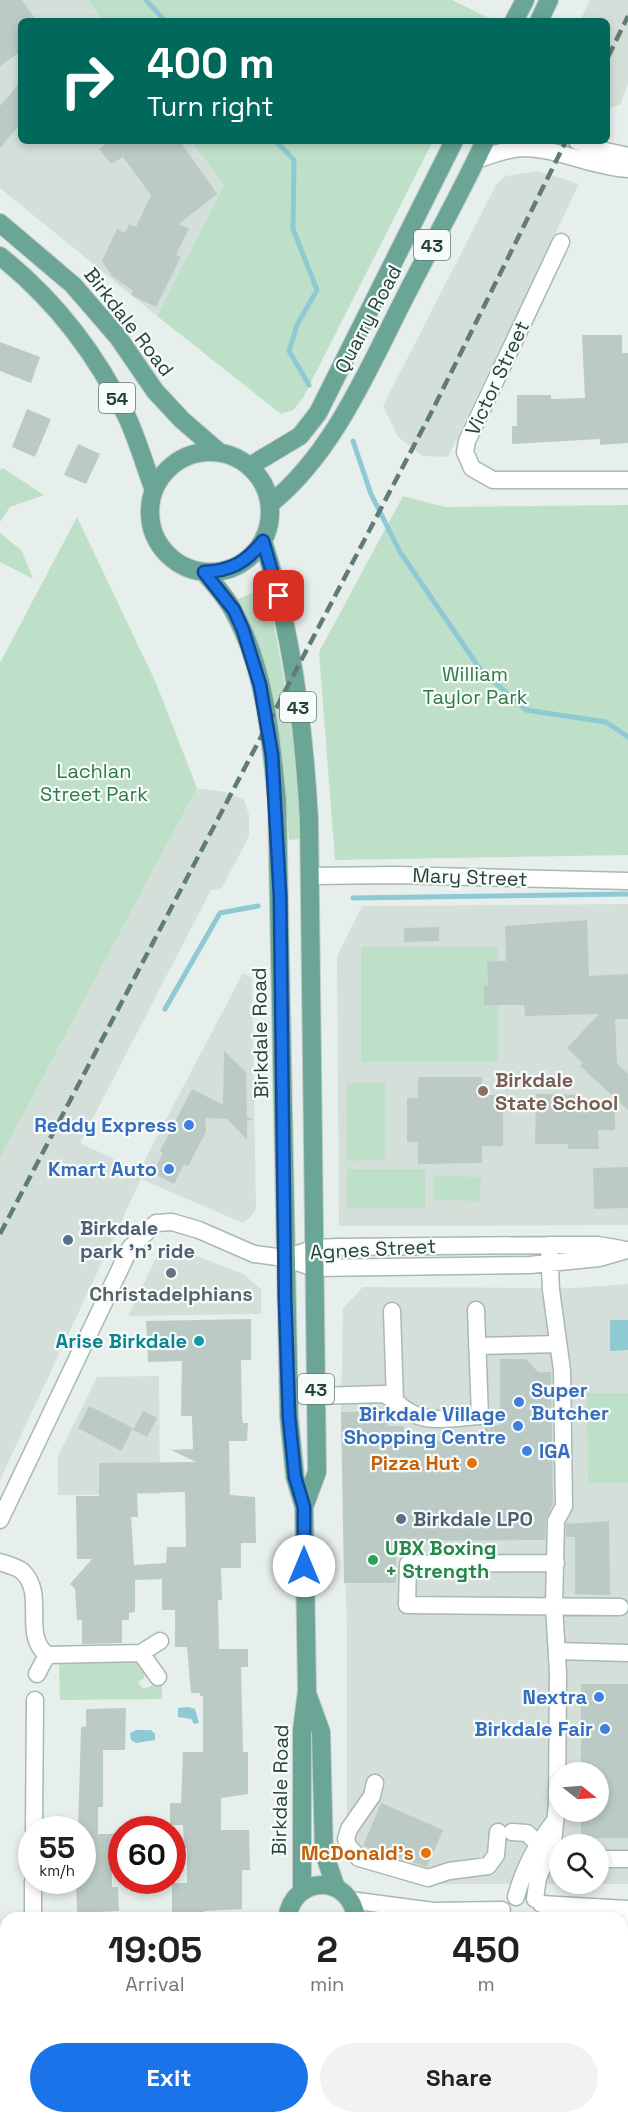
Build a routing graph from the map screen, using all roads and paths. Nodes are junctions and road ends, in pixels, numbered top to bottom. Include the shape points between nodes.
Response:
1 (525, 0) edge
2 (549, 0) edge
3 (516, 18) edge
4 (540, 18) edge
5 (452, 144) edge
6 (484, 144) edge
7 (586, 144) edge
8 (628, 156) edge
9 (476, 159) junction
10 (628, 169) edge
11 (0, 223) edge
12 (561, 242) dead end
13 (0, 256) edge
14 (219, 452) junction
15 (250, 466) junction
16 (628, 480) edge
17 (154, 490) junction
18 (270, 504) junction
19 (263, 541) junction
20 (204, 572) junction
21 (311, 876) junction
22 (628, 881) edge
23 (549, 1245) junction
24 (315, 1248) junction
25 (628, 1250) edge
26 (285, 1258) junction
27 (550, 1264) junction
28 (315, 1268) junction
29 (476, 1310) dead end
30 (392, 1311) dead end
31 (558, 1344) junction
32 (477, 1346) junction
33 (316, 1396) junction
34 (395, 1401) junction
35 (304, 1507) junction
36 (0, 1520) edge
37 (0, 1562) edge
38 (556, 1563) junction
39 (554, 1605) junction
40 (620, 1607) dead end
41 (160, 1641) dead end
42 (557, 1651) junction
43 (141, 1653) junction
44 (628, 1653) edge
45 (47, 1654) junction
46 (37, 1674) dead end
47 (158, 1677) dead end
48 (307, 1691) junction
49 (35, 1700) dead end
50 (375, 1783) dead end
51 (34, 1816) edge
52 (548, 1854) edge
53 (609, 1859) edge
54 (628, 1859) edge
55 (336, 1888) junction
56 (302, 1891) junction
57 (33, 1894) edge
58 (516, 1897) junction
59 (350, 1900) junction
60 (541, 1907) edge
61 (628, 1910) edge
62 (33, 1912) edge
63 (289, 1912) edge
64 (354, 1912) edge
65 (456, 1912) edge
66 (503, 1912) edge

1 - 3 main road
2 - 4 main road
5 - 15 main road, Quarry Road / 43 via 318,413 300,436
6 - 9 main road, Quarry Road / 43
7 - 8 street
9 - 10 street via 533,149 596,166
9 - 18 main road, Quarry Road / 43 via 332,432 286,491
11 - 14 main road, Birkdale Road / 54 via 73,285 118,337 155,392
12 - 16 street, Victor Street via 465,452 472,468 493,480
13 - 17 main road, 54 via 36,288 86,346 127,417
14 - 15 main road
14 - 17 main road via 199,453 180,460
15 - 18 main road via 260,477
17 - 20 main road, 43 via 150,508 159,543 186,567
18 - 19 main road, 43
19 - 20 main road via 238,566
19 - 21 main road, Birkdale Road / 43 via 276,586 301,721
20 - 26 main road, Birkdale Road / 43 via 234,610 243,630 260,685 272,755 280,863
21 - 22 street, Mary Street
21 - 24 main road, Birkdale Road / 43
23 - 24 street, Agnes Street
23 - 25 street, Agnes Street via 598,1245
23 - 27 street
24 - 26 street, Agnes Street
24 - 28 main road, Birkdale Road / 43
25 - 27 street, Agnes Street
26 - 28 street, Agnes Street
26 - 35 main road, Birkdale Road / 43 via 289,1417 295,1477
26 - 36 street via 254,1254 184,1224 165,1221 148,1229 127,1255
27 - 28 street, Agnes Street
27 - 31 street
28 - 33 main road, Birkdale Road / 43
29 - 32 street
30 - 34 street
31 - 32 street
31 - 38 street via 562,1370 564,1506 556,1521
32 - 34 street via 480,1416 425,1419 408,1413
33 - 34 street via 384,1394
33 - 35 main road, Birkdale Road / 43 via 317,1472
35 - 48 main road, Birkdale Road / 43
37 - 45 street via 21,1571 33,1589 35,1638
38 - 39 street
38 - 39 street via 408,1564 407,1605
39 - 40 street
39 - 42 street
41 - 43 street
42 - 44 street
42 - 52 street via 558,1780 553,1842
43 - 45 street
43 - 47 street
45 - 46 street
48 - 55 main road, Birkdale Road / 43 via 321,1732 324,1853
48 - 56 main road, Birkdale Road / 43 via 302,1730
49 - 51 street
50 - 52 street via 372,1796 346,1839 359,1858 428,1878 449,1870 488,1866 505,1832 527,1833
52 - 58 street
52 - 60 street via 538,1878
53 - 54 street
55 - 56 main road via 313,1886
55 - 59 main road
56 - 63 main road, 43
57 - 62 street
58 - 60 street
58 - 66 street
59 - 64 main road
59 - 65 street
60 - 61 street

